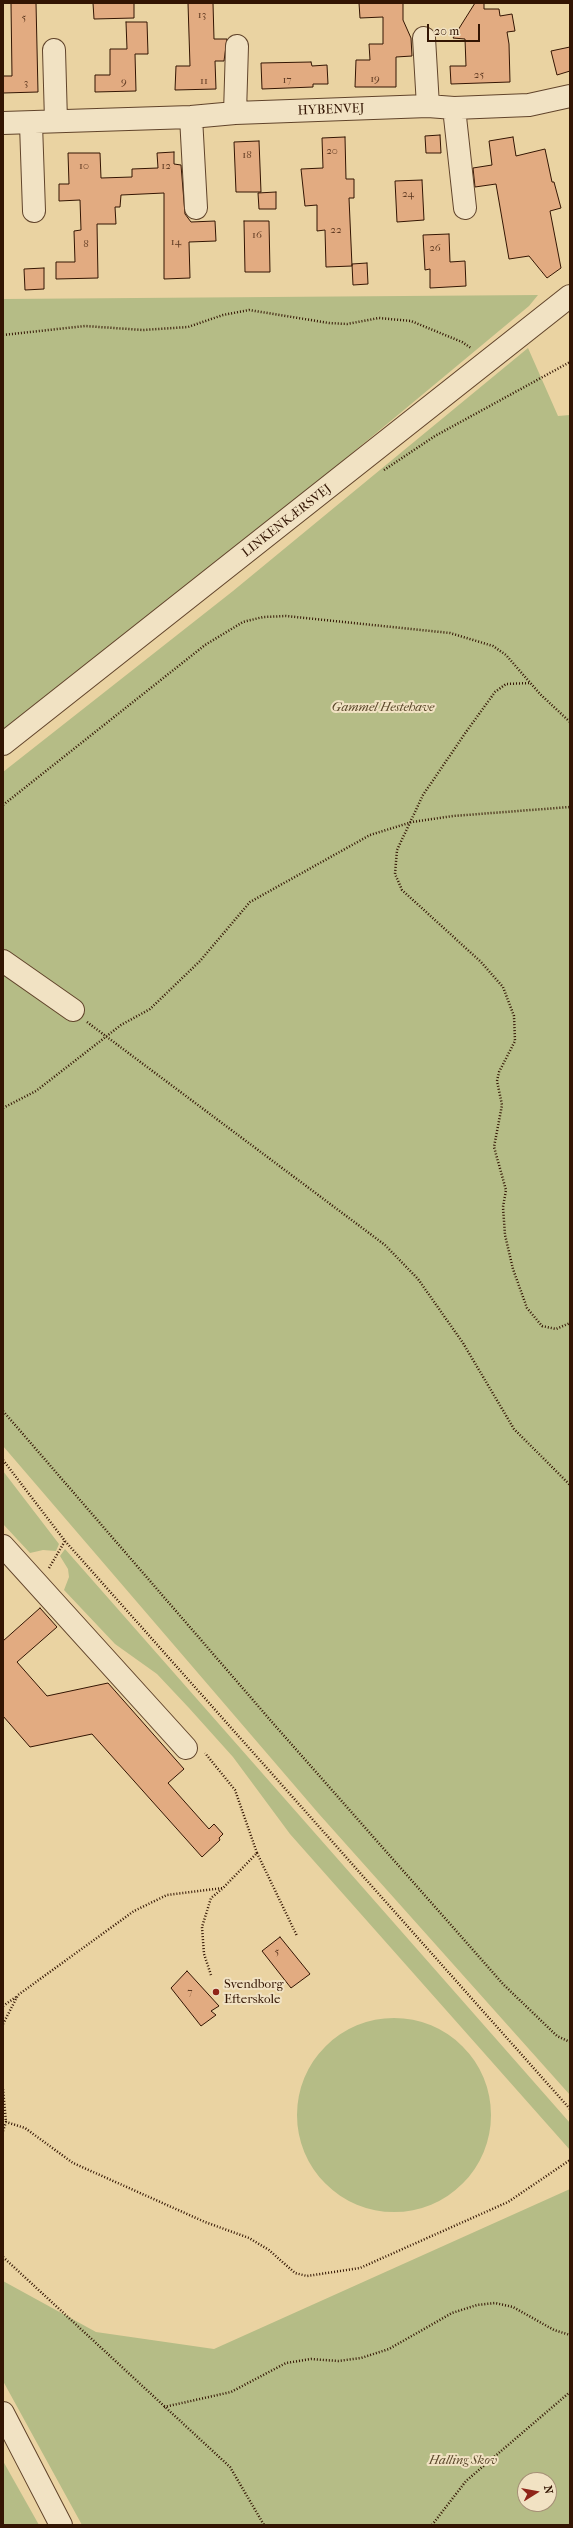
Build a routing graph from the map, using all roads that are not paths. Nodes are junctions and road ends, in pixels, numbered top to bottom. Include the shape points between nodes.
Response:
1 (424, 38) dead end
2 (237, 46) dead end
3 (54, 50) dead end
4 (570, 96) edge
5 (428, 106) junction
6 (454, 108) junction
7 (235, 113) junction
8 (191, 118) junction
9 (56, 121) junction
10 (3, 123) edge
11 (31, 124) junction
12 (196, 208) dead end
13 (465, 208) dead end
14 (34, 211) dead end
15 (570, 296) edge
16 (3, 744) edge
17 (3, 961) edge
18 (73, 1010) road end
19 (3, 1546) edge
20 (186, 1748) road end
21 (3, 2413) edge
22 (60, 2525) edge

1 - 5 street
2 - 7 street
3 - 9 street
4 - 6 street, HYBENVEJ via 529,104
5 - 6 street, HYBENVEJ
5 - 7 street, HYBENVEJ
6 - 13 street
7 - 8 street, HYBENVEJ
8 - 9 street, HYBENVEJ
8 - 12 street
9 - 11 street, HYBENVEJ
10 - 11 street, HYBENVEJ
11 - 14 street
15 - 16 street, LINKENKÆRSVEJ
17 - 18 street
19 - 20 street
21 - 22 street

